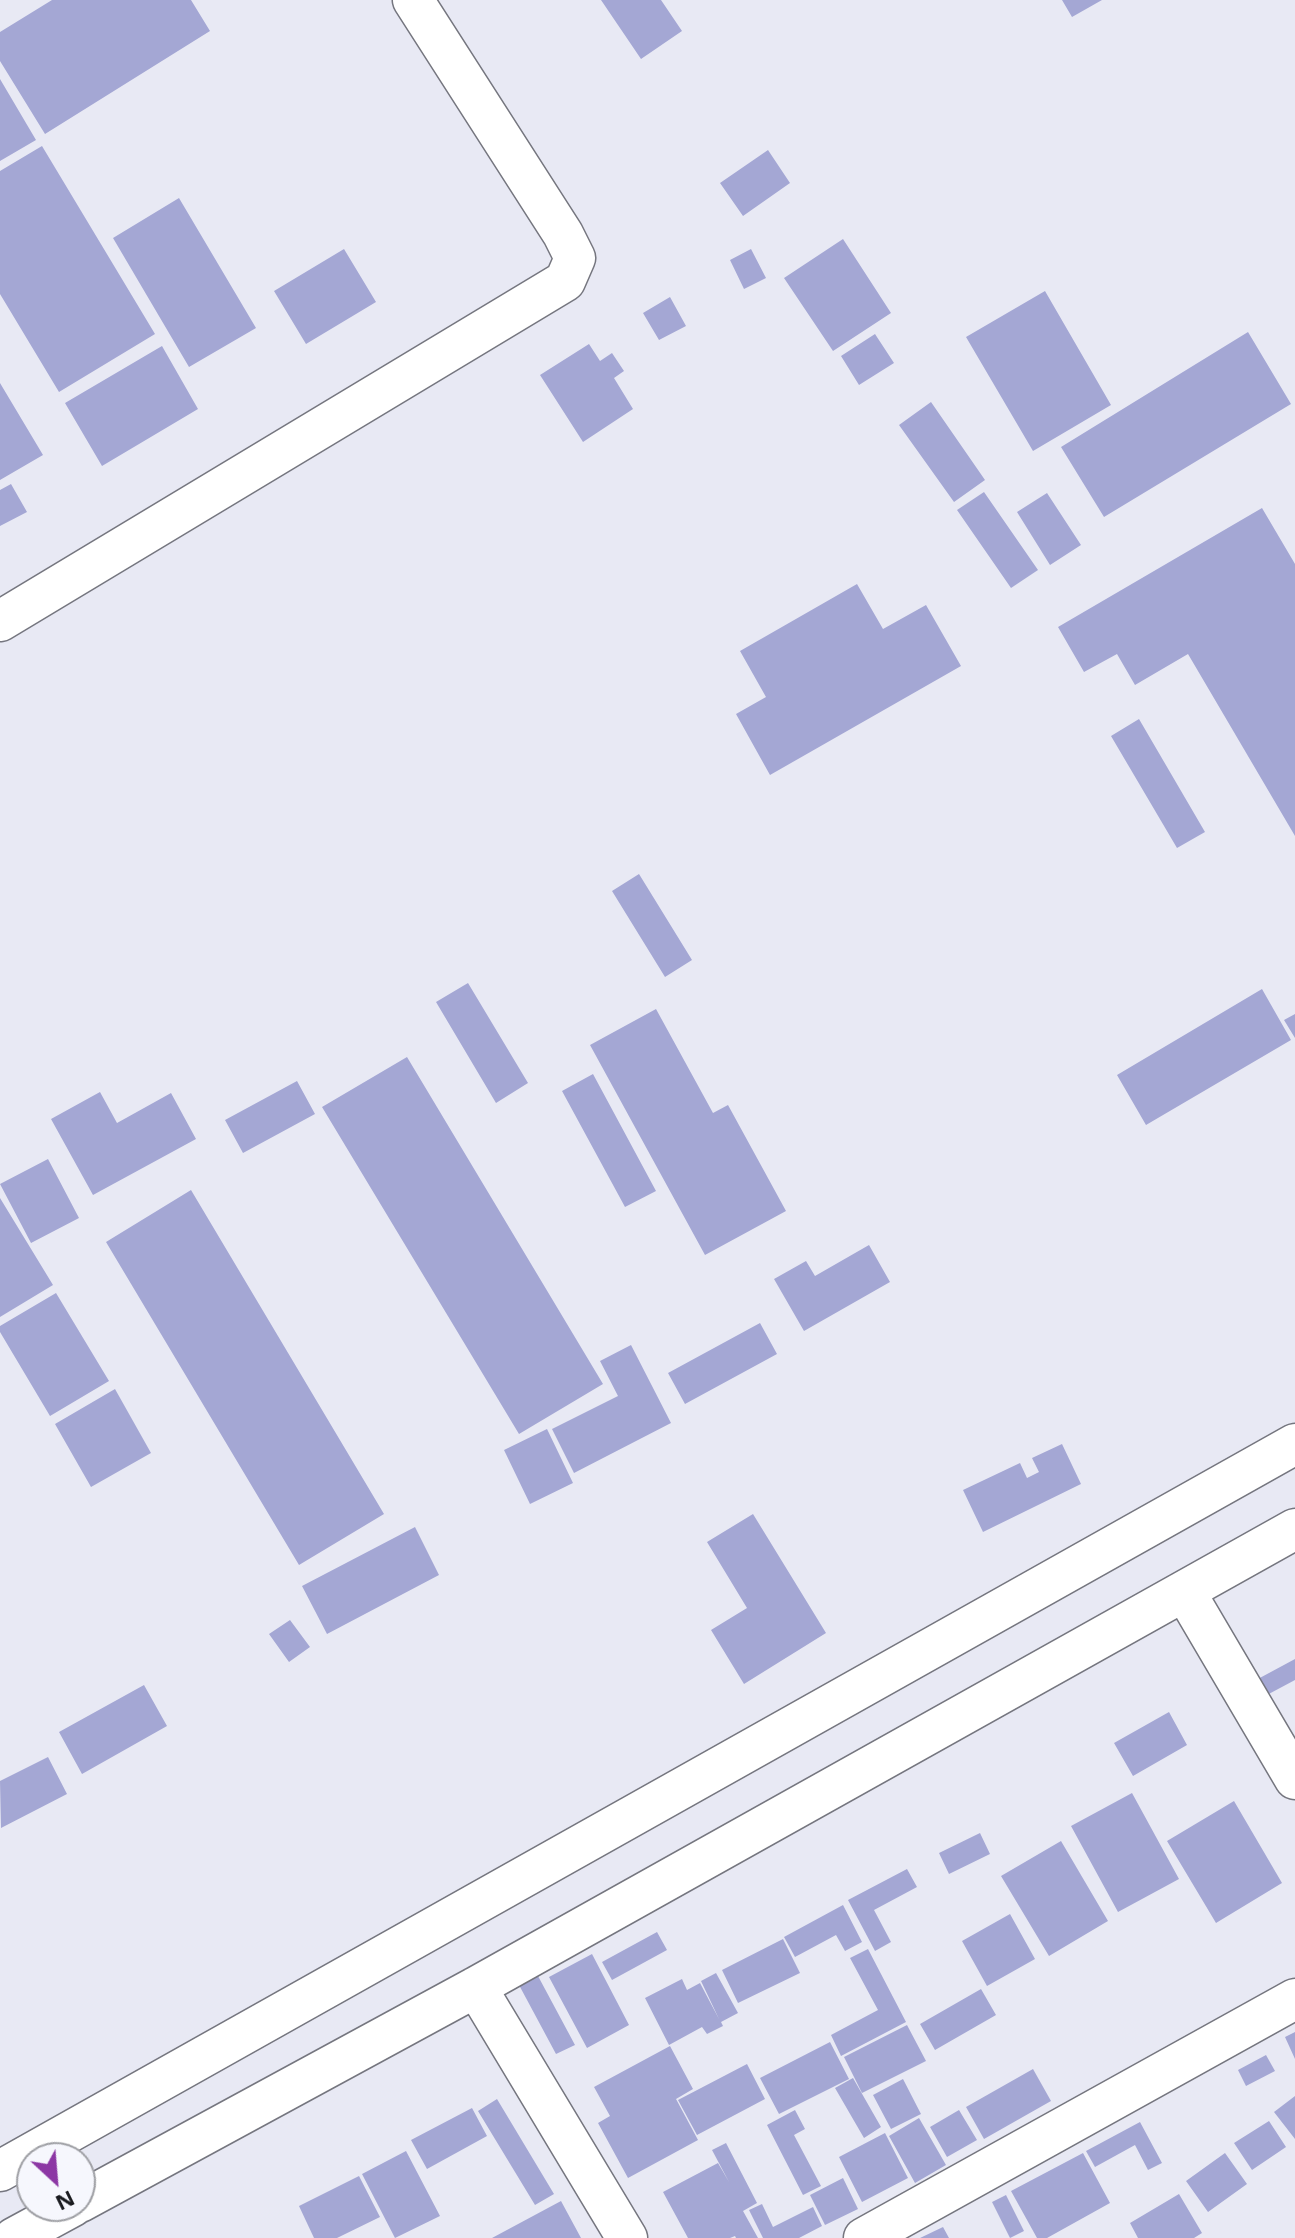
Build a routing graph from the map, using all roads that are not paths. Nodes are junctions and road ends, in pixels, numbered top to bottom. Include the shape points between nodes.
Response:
1 (413, 0) edge
2 (0, 621) edge
3 (1295, 1444) edge
4 (1295, 1529) edge
5 (1185, 1592) junction
6 (1295, 1779) edge
7 (476, 1987) junction
8 (1295, 1999) edge
9 (0, 2171) edge
10 (96, 2193) edge
11 (44, 2222) edge
12 (14, 2238) edge
13 (627, 2238) edge
14 (864, 2238) edge

1 - 2 street via 563,234 575,258 565,281
3 - 9 street
4 - 5 street
5 - 6 street
5 - 7 street
7 - 10 street
7 - 13 street
8 - 14 street
11 - 12 street

